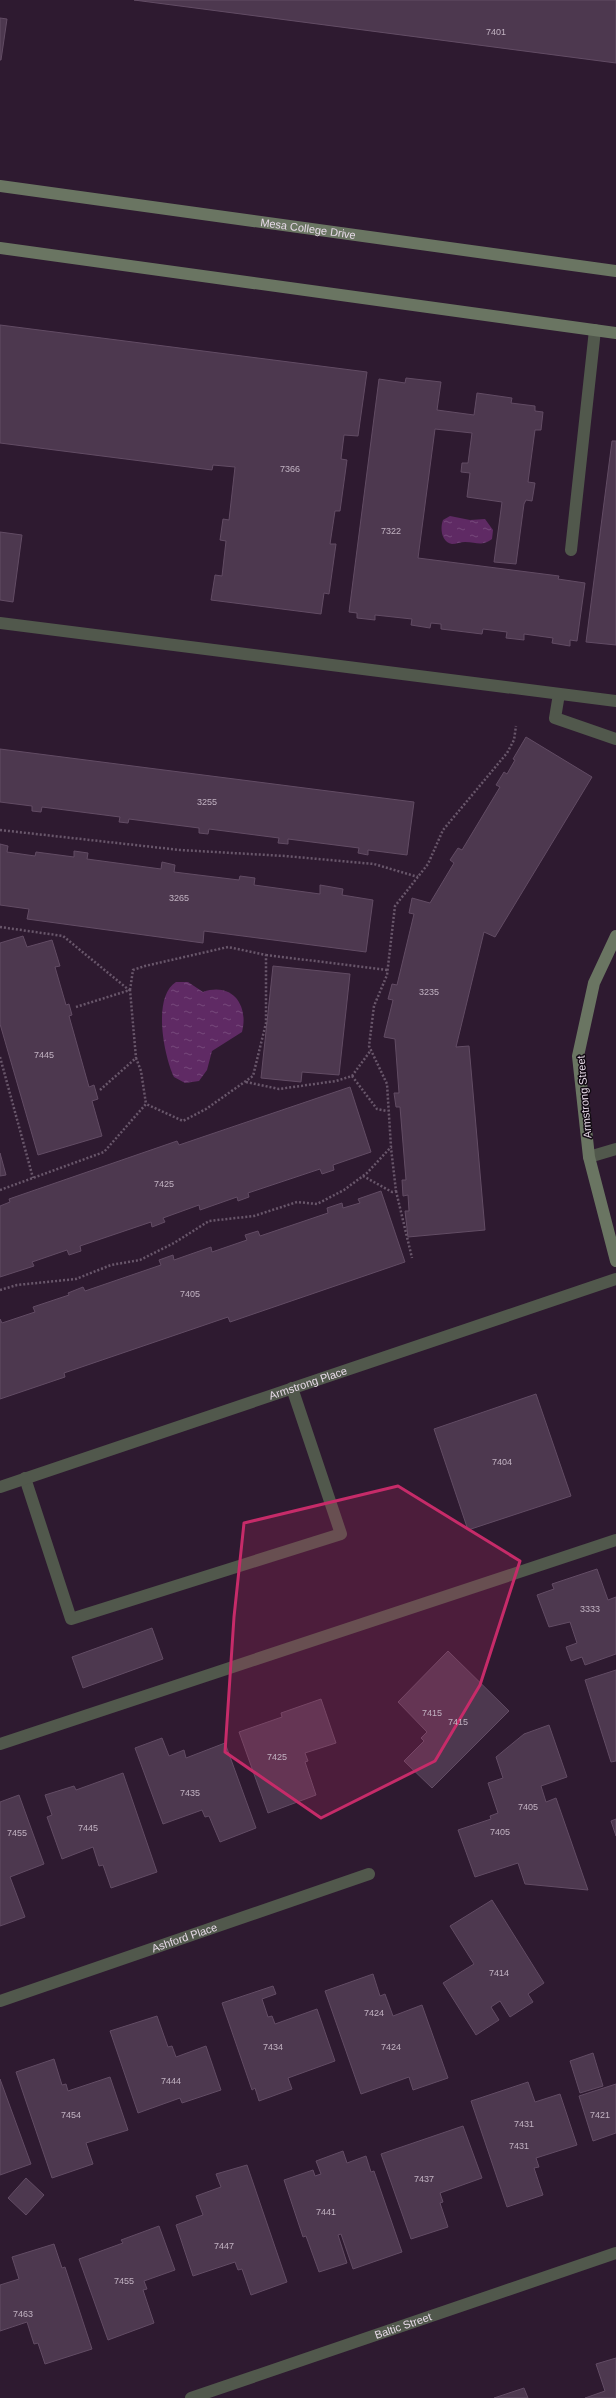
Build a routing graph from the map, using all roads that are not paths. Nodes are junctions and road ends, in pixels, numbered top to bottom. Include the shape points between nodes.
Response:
1 (0, 186) edge
2 (0, 248) edge
3 (616, 271) edge
4 (595, 330) junction
5 (616, 333) edge
6 (570, 550) dead end
7 (0, 623) edge
8 (559, 694) junction
9 (616, 701) edge
10 (616, 739) edge
11 (616, 936) edge
12 (616, 1149) edge
13 (589, 1157) junction
14 (616, 1261) edge
15 (616, 1279) edge
16 (292, 1388) junction
17 (25, 1478) junction
18 (0, 1486) edge
19 (616, 1540) edge
20 (0, 1744) edge
21 (369, 1874) dead end
22 (0, 2001) edge
23 (616, 2253) edge
24 (192, 2398) edge

1 - 3 street, Mesa College Drive
2 - 4 street
4 - 5 street
4 - 6 street
7 - 8 street
8 - 9 street
8 - 10 street via 554,718
11 - 13 street, Armstrong Street via 594,983 578,1056
12 - 13 street
13 - 14 street, Armstrong Street
15 - 16 street, Armstrong Place
16 - 17 street, Armstrong Place
16 - 17 street via 341,1534 71,1619
17 - 18 street, Armstrong Place
19 - 20 street
21 - 22 street, Ashford Place
23 - 24 street, Baltic Street

